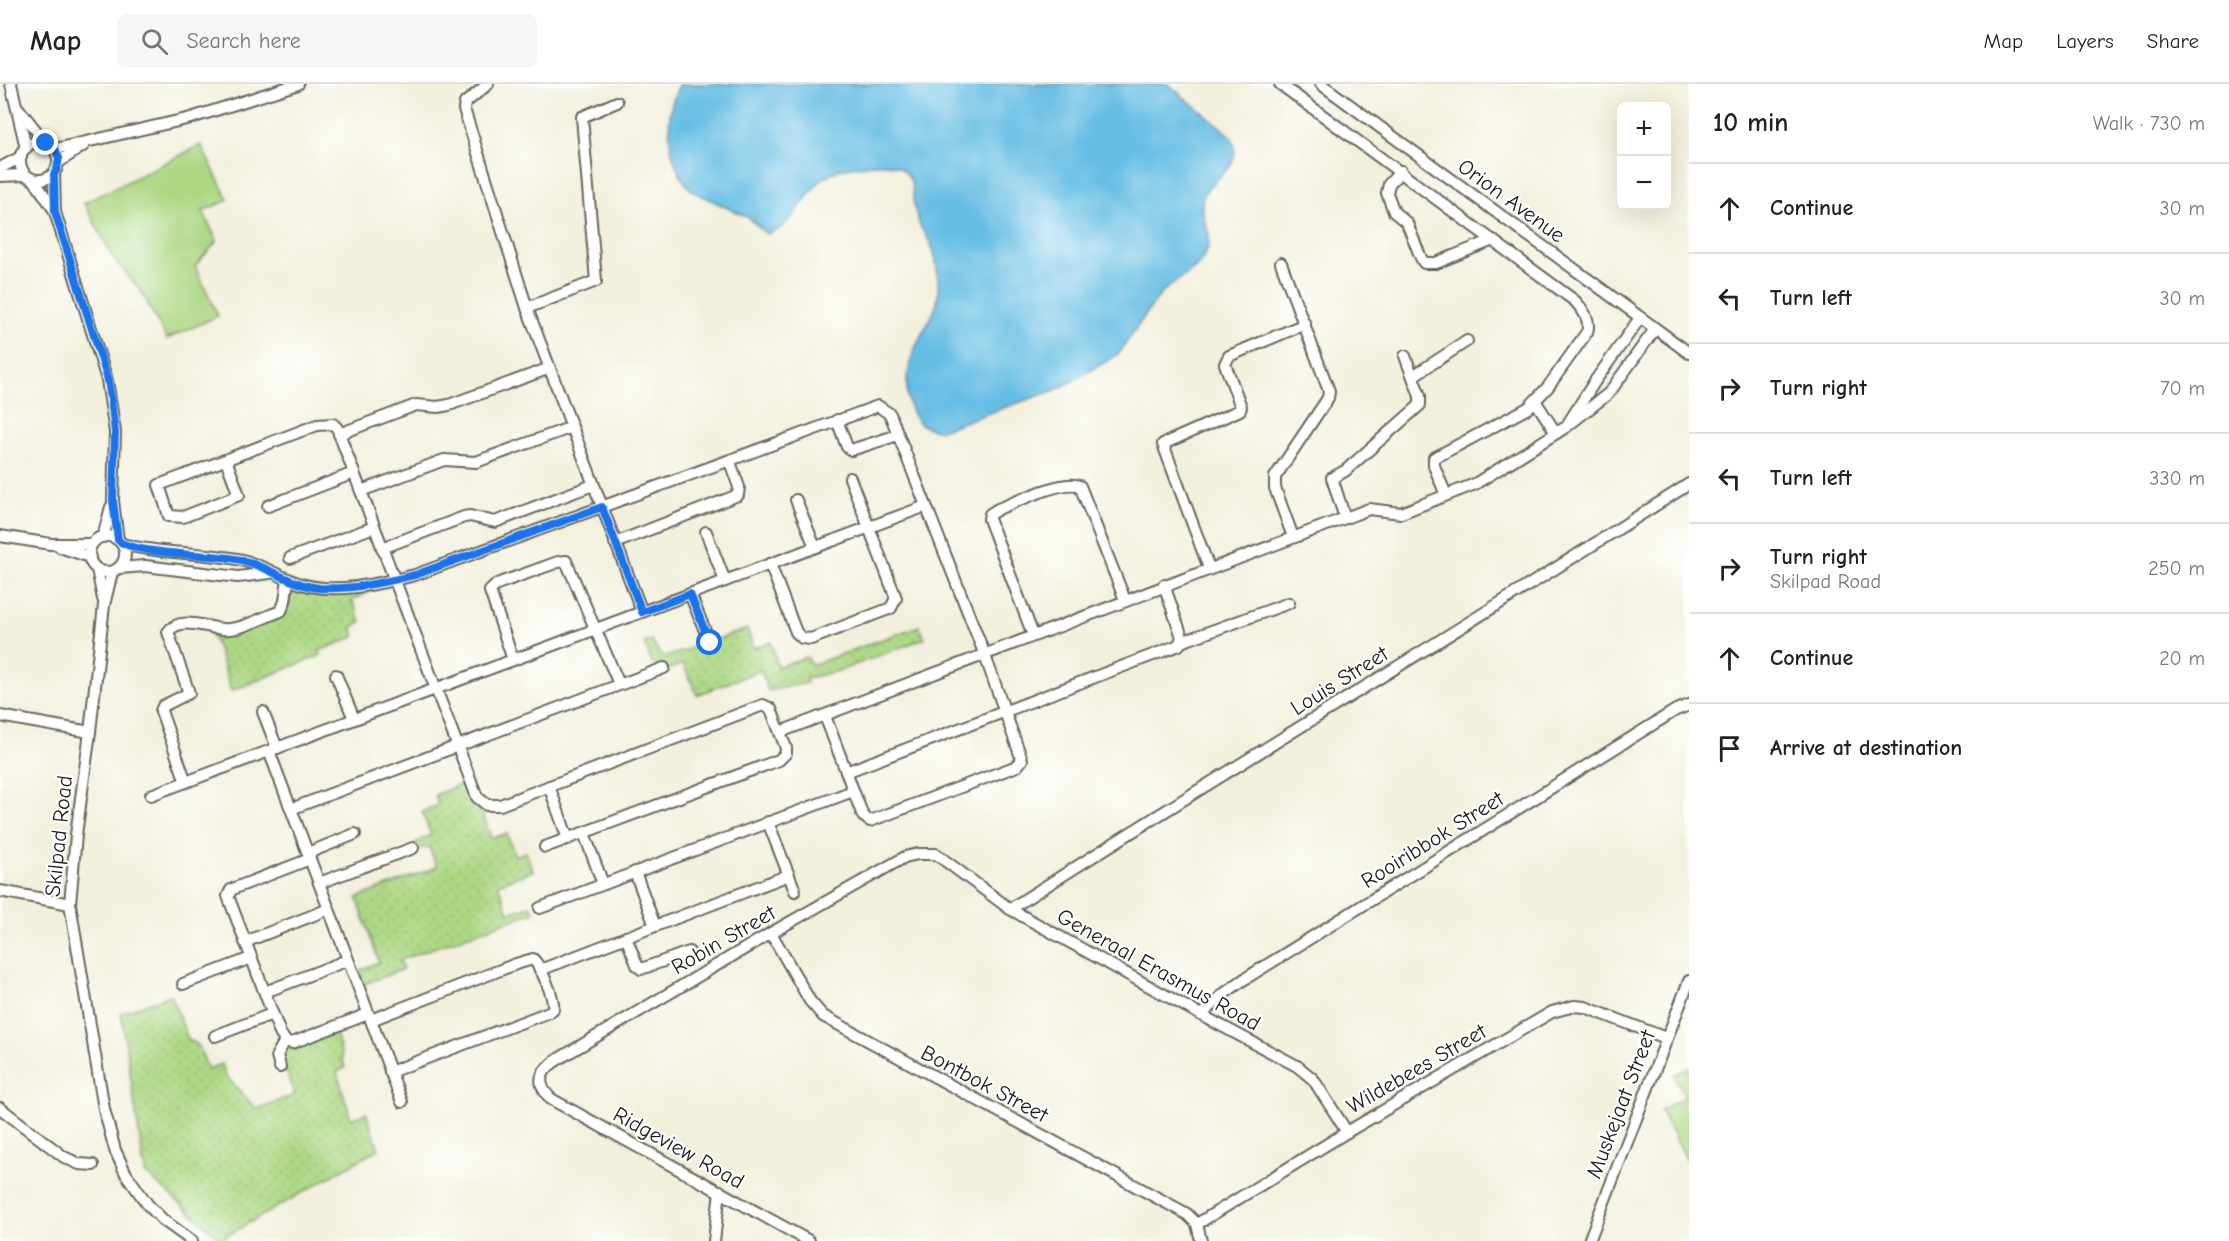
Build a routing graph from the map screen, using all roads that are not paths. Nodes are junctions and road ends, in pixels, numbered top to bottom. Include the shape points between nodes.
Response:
1 (11, 84) edge
2 (298, 84) edge
3 (488, 84) edge
4 (1280, 84) edge
5 (1321, 84) edge
6 (617, 102) dead end
7 (18, 108) junction
8 (90, 142) junction
9 (51, 146) junction
10 (23, 152) junction
11 (59, 162) junction
12 (0, 168) edge
13 (1401, 171) junction
14 (54, 174) junction
15 (0, 176) edge
16 (30, 177) junction
17 (55, 212) junction
18 (1493, 240) junction
19 (1281, 263) dead end
20 (527, 308) junction
21 (1640, 318) junction
22 (1305, 324) junction
23 (1655, 329) junction
24 (1467, 341) dead end
25 (1686, 349) edge
26 (1617, 351) junction
27 (1405, 356) dead end
28 (1632, 361) junction
29 (550, 368) junction
30 (1413, 376) junction
31 (1536, 402) junction
32 (837, 420) junction
33 (572, 427) junction
34 (1561, 430) junction
35 (339, 434) junction
36 (898, 435) junction
37 (226, 460) junction
38 (730, 462) junction
39 (354, 473) junction
40 (850, 478) dead end
41 (1689, 484) edge
42 (593, 485) junction
43 (361, 491) junction
44 (1446, 495) junction
45 (796, 500) dead end
46 (113, 501) junction
47 (268, 506) dead end
48 (926, 506) junction
49 (602, 507) junction
50 (1345, 518) junction
51 (374, 527) junction
52 (869, 527) junction
53 (706, 532) dead end
54 (0, 536) edge
55 (103, 537) junction
56 (1293, 537) junction
57 (120, 542) junction
58 (615, 543) junction
59 (51, 544) junction
60 (92, 544) junction
61 (815, 547) junction
62 (382, 548) junction
63 (90, 557) junction
64 (290, 558) dead end
65 (770, 564) junction
66 (1209, 568) junction
67 (97, 569) junction
68 (115, 570) junction
69 (271, 573) junction
70 (288, 579) junction
71 (394, 580) junction
72 (725, 581) junction
73 (1164, 585) junction
74 (690, 594) junction
75 (1125, 600) junction
76 (1289, 603) dead end
77 (104, 605) junction
78 (642, 612) junction
79 (594, 630) junction
80 (1033, 634) junction
81 (1181, 642) junction
82 (710, 643) dead end
83 (984, 653) junction
84 (513, 660) junction
85 (664, 668) dead end
86 (336, 675) dead end
87 (619, 684) junction
88 (436, 689) junction
89 (1689, 705) edge
90 (1005, 710) junction
91 (263, 712) dead end
92 (0, 716) edge
93 (825, 716) junction
94 (354, 719) junction
95 (90, 732) junction
96 (780, 732) junction
97 (457, 745) junction
98 (273, 749) junction
99 (846, 772) junction
100 (186, 782) junction
101 (549, 786) junction
102 (853, 790) junction
103 (151, 795) dead end
104 (291, 809) junction
105 (768, 822) junction
106 (584, 833) junction
107 (355, 834) dead end
108 (568, 839) junction
109 (545, 847) dead end
110 (413, 848) dead end
111 (936, 854) joint
112 (309, 856) junction
113 (635, 873) junction
114 (789, 875) junction
115 (319, 883) junction
116 (603, 884) junction
117 (0, 891) edge
118 (795, 891) dead end
119 (70, 904) junction
120 (540, 908) dead end
121 (329, 909) junction
122 (1010, 909) junction
123 (655, 926) junction
124 (771, 933) junction
125 (626, 937) junction
126 (245, 942) junction
127 (689, 952) dead end
128 (251, 958) junction
129 (348, 960) junction
130 (540, 970) junction
131 (1689, 981) edge
132 (183, 984) dead end
133 (264, 992) junction
134 (273, 1014) junction
135 (1201, 1015) junction
136 (369, 1017) junction
137 (214, 1036) dead end
138 (1666, 1038) junction
139 (285, 1041) junction
140 (280, 1067) dead end
141 (390, 1072) junction
142 (541, 1078) joint
143 (402, 1102) dead end
144 (0, 1108) edge
145 (1347, 1132) junction
146 (93, 1165) dead end
147 (720, 1191) junction
148 (1197, 1224) junction
149 (192, 1241) edge
150 (714, 1241) edge
151 (810, 1241) edge
152 (1201, 1241) edge
153 (1588, 1241) edge

1 - 7 street
2 - 8 street via 191,118
3 - 20 street via 465,103 464,109
4 - 13 street
5 - 21 street, Orion Avenue
6 - 20 street via 582,117 596,281
7 - 9 street
7 - 10 street
8 - 9 street
8 - 11 street
9 - 10 street via 36,142
9 - 11 street
10 - 12 street
10 - 16 street via 22,170
11 - 14 street
13 - 18 street
13 - 18 street via 1389,184 1387,193 1394,212 1407,223 1424,263 1436,263
14 - 16 street via 45,180
14 - 17 street
15 - 16 street
16 - 17 street
17 - 46 street via 108,380 115,432
18 - 31 street via 1575,301 1588,321 1587,332
19 - 22 street
20 - 29 street
21 - 23 street, Orion Avenue
21 - 26 street
22 - 56 street via 1329,391 1275,477 1275,488
22 - 66 street via 1229,356 1225,364 1240,410 1163,444
23 - 25 street, Orion Avenue
23 - 28 street
24 - 30 street
26 - 28 street
26 - 34 street
27 - 30 street
28 - 34 street via 1609,393
29 - 33 street
29 - 35 street via 449,405 416,405
30 - 50 street via 1421,400 1419,408 1332,478
31 - 34 street
31 - 44 street via 1434,458
32 - 36 street via 879,406 890,414
32 - 36 street via 847,447 855,451
32 - 38 street
33 - 42 street
33 - 43 street via 476,462 444,460
34 - 44 street via 1475,484
35 - 37 street via 333,424 317,425
35 - 39 street
36 - 48 street
37 - 37 street via 159,485 170,516 183,518 239,495
38 - 49 street
38 - 58 street via 740,487 738,495
39 - 43 street
39 - 47 street
40 - 52 street
41 - 122 street, Louis Street
42 - 49 street
42 - 62 street via 495,522 464,517
43 - 51 street
44 - 50 street via 1401,513 1372,508
45 - 61 street
46 - 55 street
46 - 57 street
48 - 52 street
48 - 83 street
49 - 58 street
49 - 71 street
50 - 56 street
51 - 62 street
51 - 64 street
52 - 61 street
52 - 65 street via 896,598 895,605 811,639 796,632
53 - 72 street
54 - 59 street
55 - 57 street
55 - 60 street
56 - 66 street
57 - 68 street via 125,554
57 - 69 street via 149,550 236,559
58 - 78 street
59 - 60 street
59 - 63 street
60 - 63 street
61 - 65 street
62 - 71 street
63 - 67 street
65 - 72 street
66 - 73 street
67 - 68 street
67 - 77 street, Skilpad Road
68 - 69 street via 145,566 238,577
68 - 77 street, Skilpad Road
69 - 70 street
70 - 71 street via 330,588
70 - 100 street via 281,610 235,628 180,624 170,629 168,633 189,693 163,706 161,711
71 - 88 street
72 - 74 street
73 - 75 street
73 - 81 street
74 - 78 street
74 - 82 street
75 - 80 street
75 - 80 street via 1080,486 1060,486 998,509 989,519
76 - 81 street
77 - 95 street, Skilpad Road
78 - 79 street
79 - 84 street
79 - 84 street via 566,561 497,584 490,591
79 - 87 street
80 - 83 street
81 - 90 street
83 - 90 street
83 - 93 street
84 - 88 street
85 - 87 street
86 - 94 street
87 - 97 street
88 - 94 street
88 - 97 street
89 - 135 street, Rooiribbok Street via 1243,980
90 - 99 street
90 - 102 street via 1022,755 1017,766 870,821 863,816
91 - 98 street
92 - 95 street
93 - 96 street
93 - 99 street
94 - 98 street
95 - 119 street, Skilpad Road
96 - 101 street via 771,709 763,705
96 - 106 street via 786,753 779,760
97 - 101 street via 477,797 487,805 500,805
97 - 104 street
98 - 100 street
98 - 104 street
99 - 102 street
100 - 103 street
101 - 108 street
102 - 105 street
104 - 112 street
105 - 113 street
105 - 114 street
106 - 108 street
106 - 116 street
107 - 112 street
108 - 109 street
110 - 115 street
111 - 122 street, Generaal Erasmus Road
111 - 124 street, Robin Street via 905,857
112 - 115 street
112 - 126 street via 229,893
113 - 116 street
113 - 123 street
114 - 118 street
114 - 123 street
115 - 121 street
116 - 120 street
117 - 119 street
119 - 149 street, Skilpad Road via 108,1130 126,1174 142,1197 163,1220
121 - 126 street
121 - 129 street
122 - 135 street, Generaal Erasmus Road
123 - 125 street
124 - 142 street, Robin Street via 560,1058 548,1066
124 - 148 street, Bontbok Street via 810,1001 823,1016 1187,1214
125 - 127 street via 641,969
125 - 130 street
126 - 128 street
128 - 132 street
128 - 133 street
129 - 133 street
129 - 136 street
130 - 136 street via 533,959 527,960
130 - 141 street via 553,1000 549,1012
131 - 138 street, Muskejaat Street
133 - 134 street
134 - 137 street
134 - 139 street
135 - 145 street, Generaal Erasmus Road via 1297,1066 1313,1079
136 - 139 street via 292,1043
136 - 141 street
138 - 145 street, Wildebees Street via 1585,1007 1562,1008
138 - 153 street, Muskejaat Street
139 - 140 street via 277,1056
141 - 143 street
142 - 147 street, Ridgeview Road via 551,1099
144 - 146 street via 64,1157
145 - 148 street, Wildebees Street
147 - 150 street
147 - 151 street, Ridgeview Road
148 - 152 street

